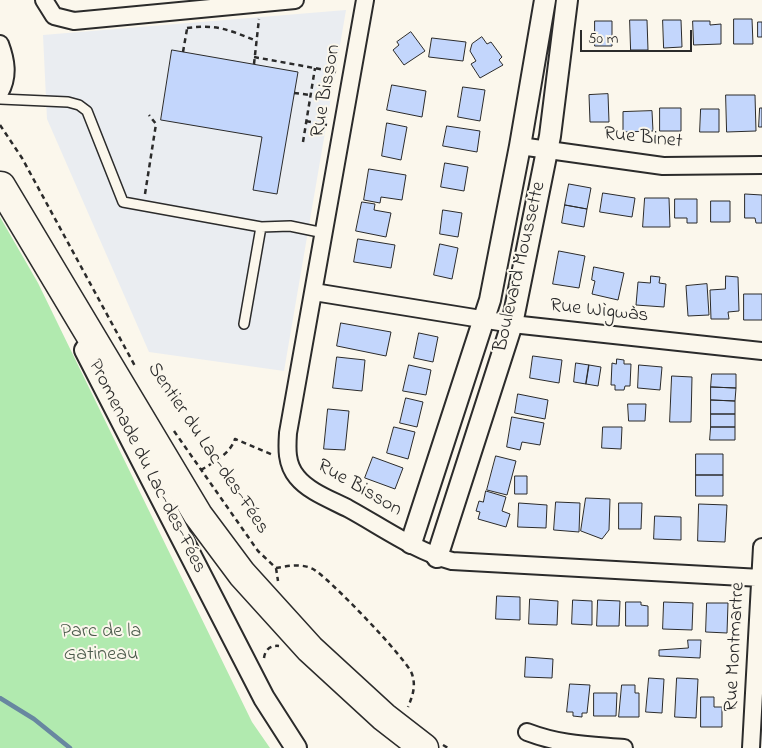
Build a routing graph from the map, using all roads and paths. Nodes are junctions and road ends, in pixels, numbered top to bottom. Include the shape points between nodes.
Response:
1 (44, 0) edge
2 (295, 0) edge
3 (365, 0) edge
4 (545, 0) edge
5 (567, 0) edge
6 (260, 13) dead end
7 (187, 28) dead end
8 (186, 34) dead end
9 (256, 41) junction
10 (0, 44) edge
11 (183, 52) dead end
12 (254, 57) junction
13 (254, 64) dead end
14 (315, 68) junction
15 (340, 73) dead end
16 (0, 92) edge
17 (294, 92) dead end
18 (310, 95) junction
19 (0, 99) edge
20 (149, 115) dead end
21 (306, 121) junction
22 (0, 125) edge
23 (331, 126) dead end
24 (303, 142) dead end
25 (520, 146) junction
26 (547, 151) junction
27 (762, 165) edge
28 (1, 185) edge
29 (143, 205) junction
30 (261, 227) junction
31 (324, 233) junction
32 (314, 292) junction
33 (484, 320) junction
34 (244, 324) dead end
35 (512, 324) junction
36 (762, 351) edge
37 (136, 368) dead end
38 (174, 430) dead end
39 (290, 463) junction
40 (201, 470) junction
41 (411, 543) junction
42 (762, 547) edge
43 (437, 557) junction
44 (761, 578) junction
45 (282, 647) dead end
46 (264, 660) dead end
47 (408, 706) dead end
48 (527, 732) dead end
49 (296, 748) edge
50 (424, 748) edge
51 (624, 748) edge
52 (751, 748) edge

1 - 2 street via 54,16 74,21
3 - 31 street, Rue Bisson
4 - 25 street, Boulevard Moussette
5 - 26 street, Boulevard Moussette
6 - 9 path
7 - 9 path via 222,27
8 - 11 path
9 - 12 path
10 - 16 street via 6,61 6,75
12 - 13 path
12 - 14 path
14 - 15 path
14 - 18 path
17 - 18 path
18 - 21 path
19 - 29 lane via 68,102 87,111 123,202
20 - 29 path via 156,124
21 - 23 path
21 - 24 path
22 - 37 path, Sentier du Lac-des-Fées via 22,158
25 - 26 street, Rue Binet
25 - 33 street, Boulevard Moussette
26 - 27 street, Rue Binet via 662,166
26 - 35 street, Boulevard Moussette
28 - 49 street, Promenade du Lac-des-Fées via 264,698
28 - 50 highway via 198,515 242,574 310,649 384,717
29 - 30 lane
30 - 31 lane via 290,226
30 - 34 lane
31 - 32 street, Rue Bisson
32 - 33 street, Rue Wìgwàs
32 - 39 street, Rue Bisson via 288,433
33 - 35 street, Rue Wìgwàs
33 - 41 street, Boulevard Moussette
35 - 36 street, Rue Wìgwàs
35 - 43 street, Boulevard Moussette
38 - 40 path, Sentier du Lac-des-Fées
39 - 40 path via 235,439 232,447 219,459
39 - 41 street, Rue Bisson via 298,478 308,487
40 - 47 path, Sentier du Lac-des-Fées via 258,551 276,568 294,565 312,568 391,644 412,673 414,689
41 - 43 street, Rue Bisson
42 - 44 street, Rue Montmartre
43 - 44 street, Rue Bisson via 452,561
44 - 52 street, Rue Montmartre
45 - 46 path via 270,647
48 - 51 street via 569,744

